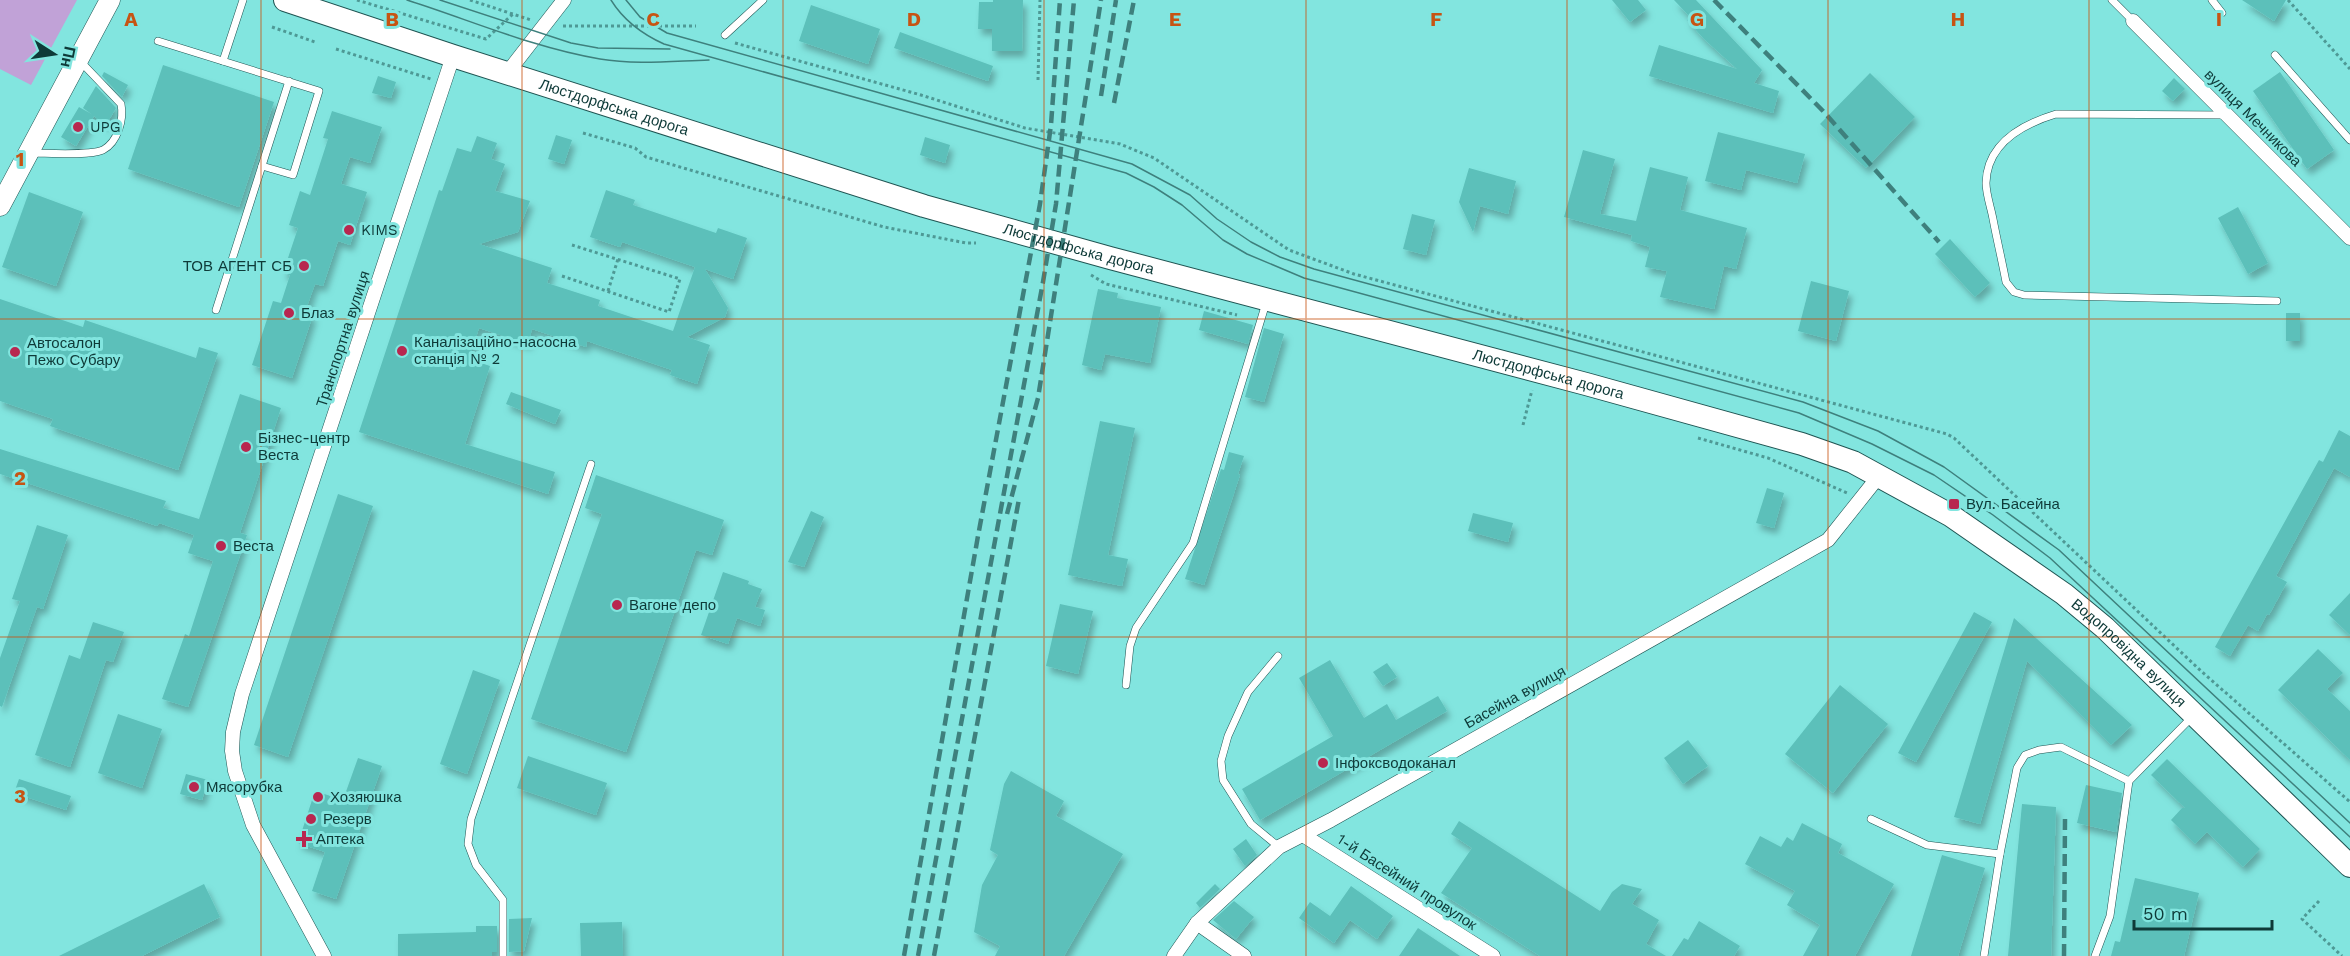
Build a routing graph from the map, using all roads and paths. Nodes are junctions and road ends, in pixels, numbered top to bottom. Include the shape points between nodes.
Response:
1 (110, 0) edge
2 (243, 0) edge
3 (285, 0) edge
4 (357, 0) edge
5 (470, 0) edge
6 (564, 0) edge
7 (763, 0) edge
8 (1040, 0) edge
9 (2112, 0) edge
10 (2212, 0) edge
11 (2288, 0) edge
12 (2222, 13) dead end
13 (2133, 21) joint
14 (544, 26) junction
15 (696, 26) dead end
16 (272, 27) dead end
17 (725, 35) joint
18 (158, 41) dead end
19 (315, 42) dead end
20 (336, 49) dead end
21 (2275, 55) dead end
22 (453, 56) junction
23 (79, 60) junction
24 (223, 61) junction
25 (2350, 69) edge
26 (508, 72) junction
27 (1038, 80) dead end
28 (289, 81) junction
29 (444, 83) junction
30 (2227, 115) junction
31 (584, 133) dead end
32 (1083, 137) dead end
33 (2350, 140) edge
34 (29, 153) junction
35 (262, 166) junction
36 (0, 206) edge
37 (2350, 238) edge
38 (980, 243) dead end
39 (572, 245) dead end
40 (618, 259) junction
41 (1088, 273) dead end
42 (562, 276) dead end
43 (608, 291) junction
44 (2277, 301) dead end
45 (216, 310) dead end
46 (1264, 310) junction
47 (1532, 390) dead end
48 (1523, 425) dead end
49 (1689, 436) dead end
50 (591, 464) dead end
51 (1879, 476) junction
52 (1860, 499) junction
53 (1278, 656) dead end
54 (1126, 685) dead end
55 (2194, 715) junction
56 (2129, 781) junction
57 (1871, 819) dead end
58 (1303, 835) junction
59 (1279, 847) junction
60 (2000, 854) junction
61 (2350, 866) edge
62 (2319, 901) dead end
63 (1197, 923) junction
64 (324, 956) edge
65 (503, 956) edge
66 (1173, 956) edge
67 (1244, 956) edge
68 (1493, 956) edge
69 (1984, 956) edge
70 (2095, 956) edge
71 (2342, 956) edge

1 - 23 street
2 - 24 lane
3 - 22 main road, Люстдорфська дорога
4 - 5 path via 486,39 514,13
6 - 14 street
7 - 17 lane
8 - 27 path
9 - 13 lane
10 - 12 lane
11 - 25 path
13 - 30 street, вулиця Мечникова
14 - 15 path
14 - 26 street
16 - 19 path
17 - 32 path via 733,42 1024,128
18 - 24 lane
20 - 29 path
21 - 33 lane
22 - 26 main road, Люстдорфська дорога
22 - 29 street, Транспортна вулиця
23 - 34 street
23 - 34 lane via 121,104 123,114 112,142 103,150 92,152
24 - 28 lane
26 - 46 main road, Люстдорфська дорога
28 - 35 lane
28 - 35 lane via 319,90 293,175
29 - 64 street, Транспортна вулиця via 242,694 233,732 235,771 253,825
30 - 37 street, вулиця Мечникова
30 - 44 lane via 2056,114 2031,121 2013,132 1988,166 1986,184 2006,282 2014,292 2024,295
31 - 38 path via 635,148 646,157 884,227
34 - 36 street
35 - 45 lane
39 - 40 path
40 - 43 path
40 - 43 path via 680,279 669,312
41 - 46 path via 1106,284
42 - 43 path
46 - 51 main road, Люстдорфська дорога via 1586,384 1802,444 1854,462
46 - 54 lane via 1192,543 1136,628
47 - 48 path
49 - 52 path via 1768,458
50 - 65 lane via 471,819 468,844 476,865 503,900
51 - 52 street, Басейна вулиця
51 - 55 main road, Водопровідна вулиця via 1950,515 2064,594 2105,628
52 - 58 street, Басейна вулиця via 1828,540
53 - 59 lane via 1248,692 1221,761 1223,780 1251,824
55 - 56 lane
55 - 61 main road, Водопровідна вулиця
56 - 60 lane via 2061,747 2025,755 2017,768
56 - 70 lane via 2110,916
57 - 60 lane via 1927,845
58 - 59 street, Басейна вулиця
58 - 68 street, 1-й Басейний провулок
59 - 63 street, Басейна вулиця
60 - 69 lane
62 - 71 path via 2302,920
63 - 66 street, Басейна вулиця
63 - 67 street

